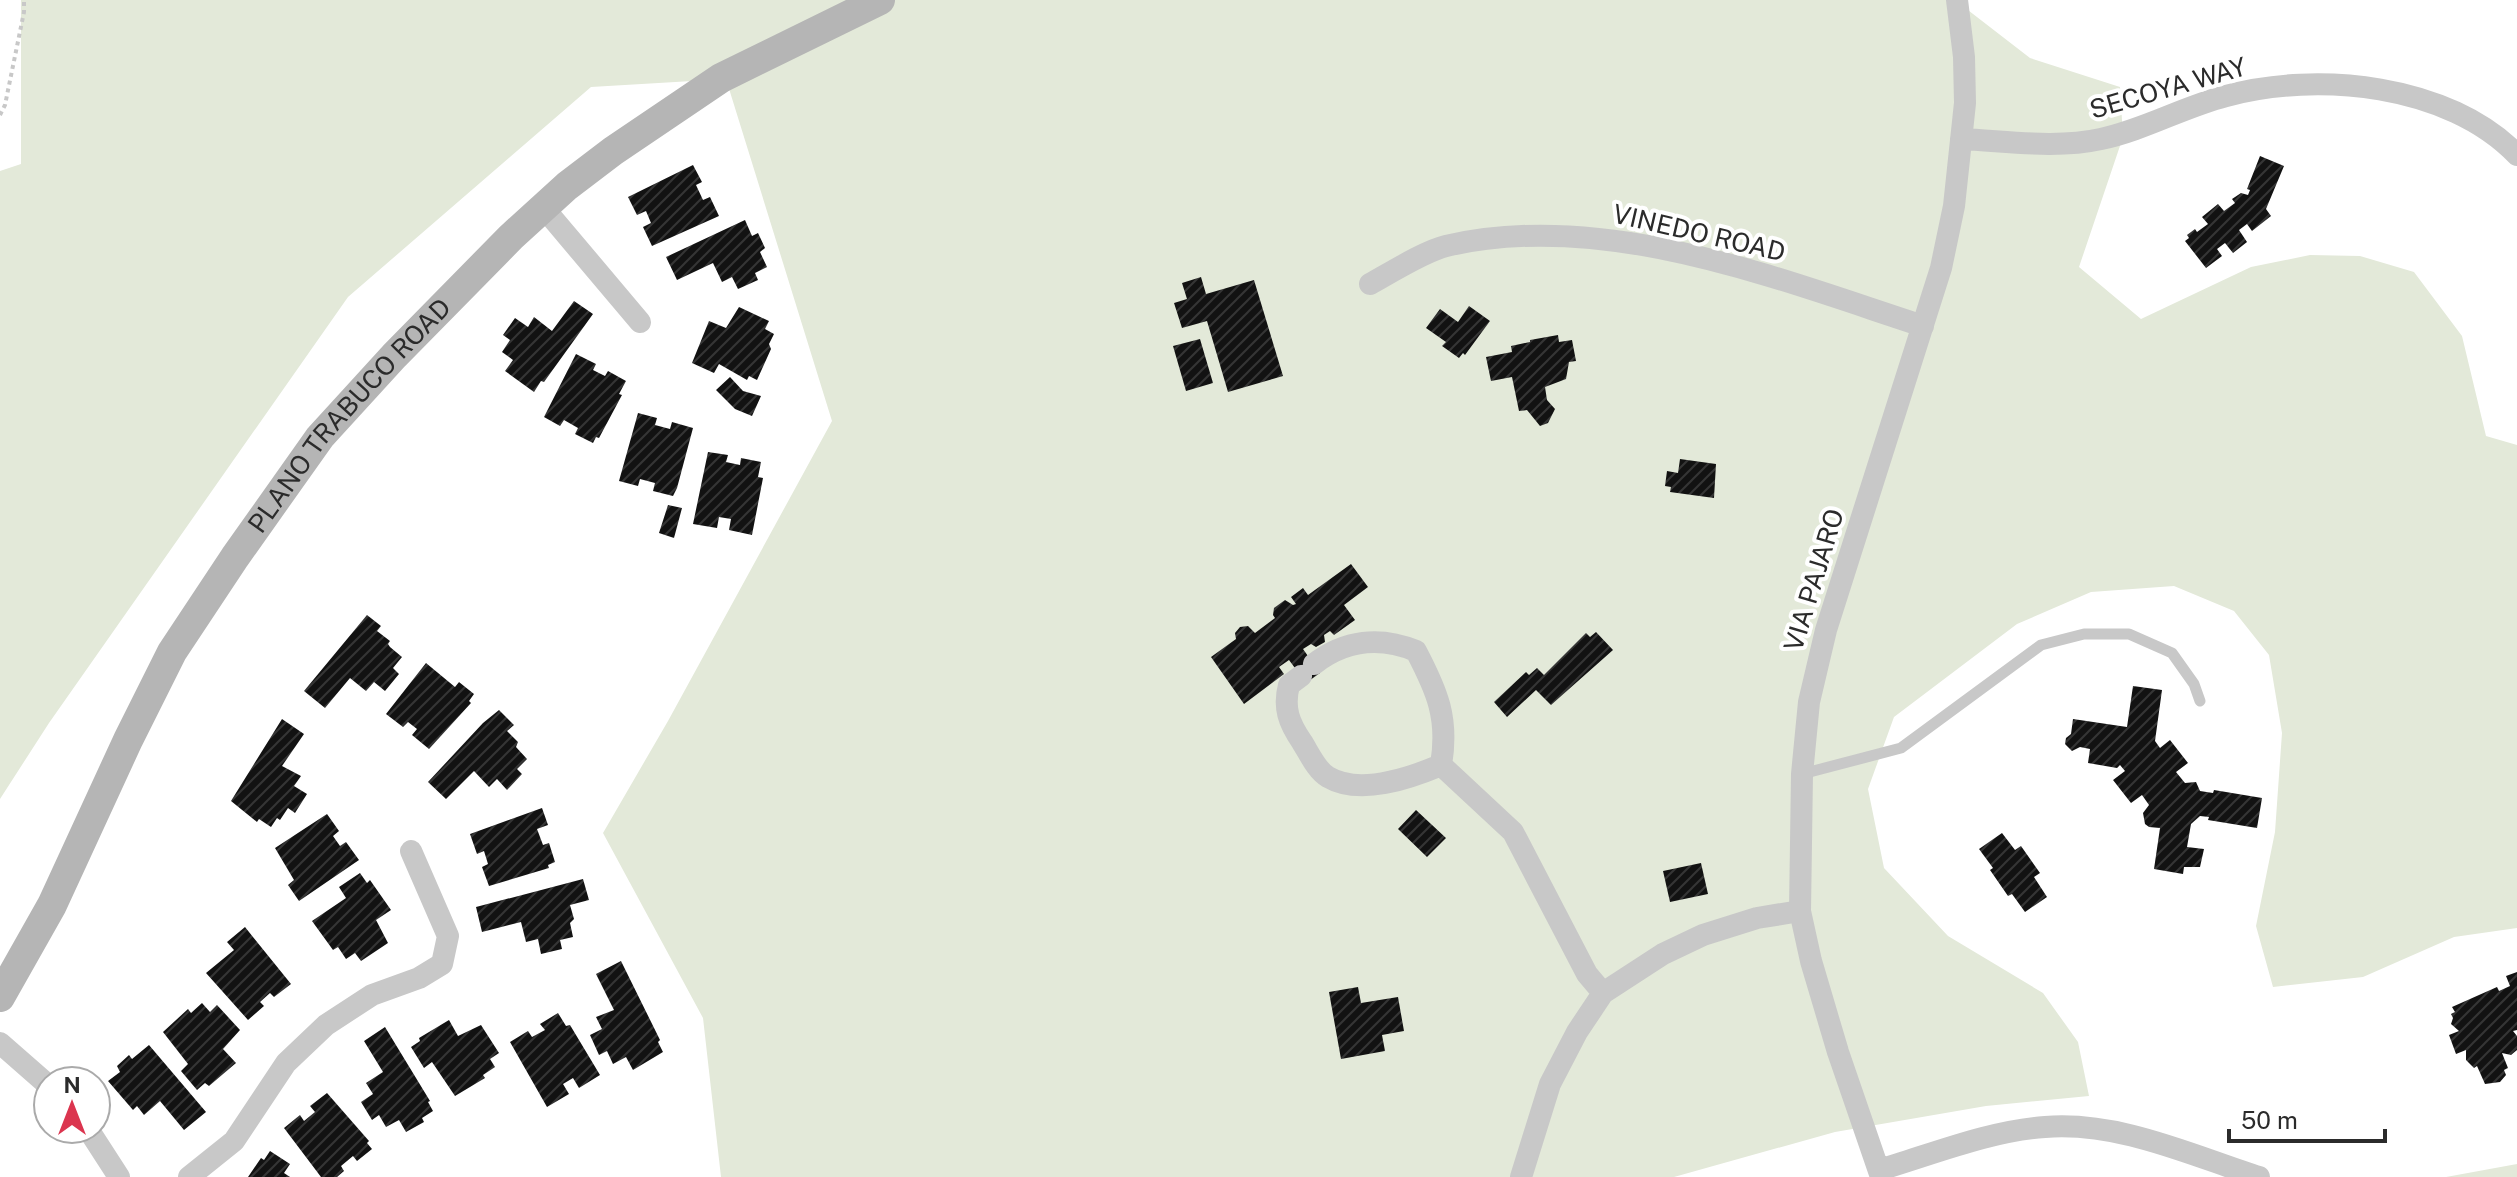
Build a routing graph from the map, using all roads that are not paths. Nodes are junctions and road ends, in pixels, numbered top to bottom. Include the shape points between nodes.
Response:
1 (880, 0) edge
2 (1957, 0) edge
3 (1961, 139) junction
4 (2517, 155) edge
5 (543, 207) junction
6 (1370, 284) dead end
7 (640, 322) dead end
8 (1923, 326) junction
9 (2200, 701) dead end
10 (1441, 765) junction
11 (1802, 774) junction
12 (411, 851) dead end
13 (1800, 911) junction
14 (1603, 993) junction
15 (0, 997) edge
16 (0, 1043) edge
17 (32, 1071) edge
18 (98, 1145) edge
19 (1880, 1174) edge
20 (119, 1177) edge
21 (189, 1177) edge
22 (1521, 1177) edge
23 (2259, 1177) edge

1 - 5 street, PLANO TRABUCO ROAD via 721,78 613,151
2 - 3 street, VIA PAJARO via 1964,57
3 - 4 street, SECOYA WAY via 2100,139 2230,94 2322,83 2393,91 2437,106 2501,138
3 - 8 street, VIA PAJARO via 1944,256
5 - 7 street
5 - 15 street, PLANO TRABUCO ROAD via 320,437 235,557 172,652 52,905
6 - 8 street, VINEDO ROAD via 1443,246 1510,237 1599,237 1688,254
8 - 11 street, VIA PAJARO via 1826,630 1809,702
9 - 11 lane via 2172,653 2129,634 2084,634 2041,645 1901,748
10 - 10 street via 1444,725 1438,692 1416,651 1396,643 1361,642 1330,652 1289,685 1286,714 1325,776 1372,785 1409,779
10 - 14 street via 1513,832 1587,974
11 - 13 street, VIA PAJARO
12 - 21 street via 448,936 442,964 372,995 326,1025 286,1063 234,1141
13 - 14 street via 1703,935
13 - 19 street, VIA PAJARO via 1838,1052
14 - 22 street via 1550,1084
16 - 17 street
18 - 20 street
19 - 23 street via 2003,1133 2046,1126 2127,1135

